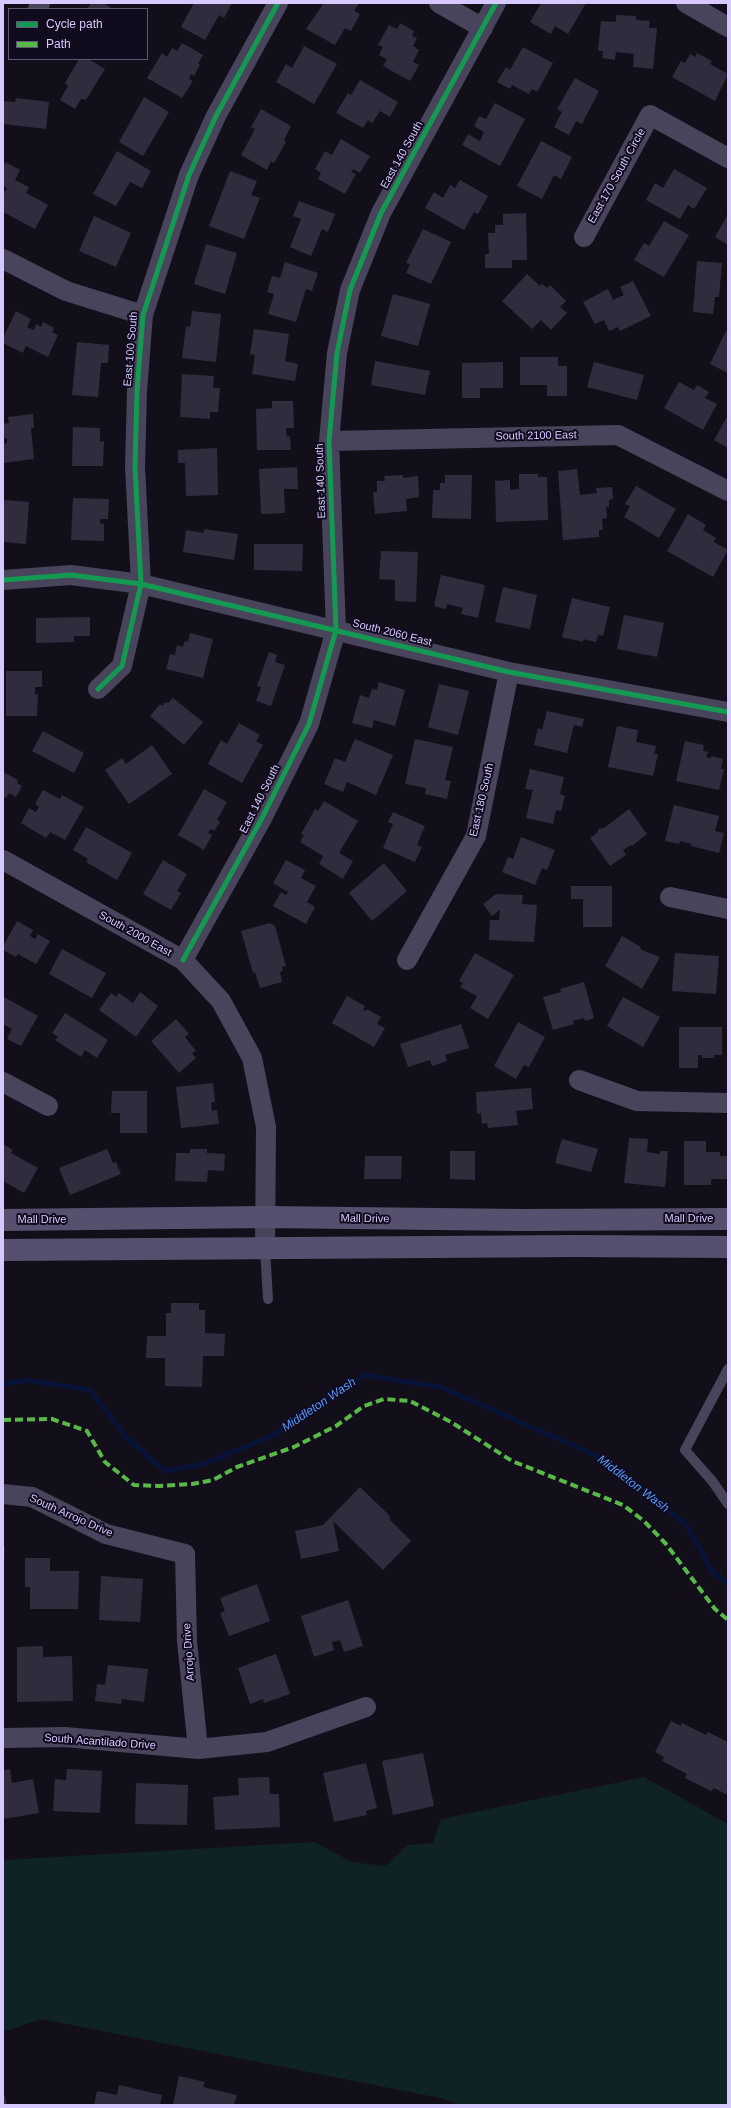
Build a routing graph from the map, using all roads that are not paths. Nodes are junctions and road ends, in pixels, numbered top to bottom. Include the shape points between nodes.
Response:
1 (278, 3) edge
2 (439, 3) edge
3 (496, 3) edge
4 (692, 5) edge
5 (728, 27) edge
6 (483, 28) junction
7 (728, 158) edge
8 (584, 237) dead end
9 (3, 259) edge
10 (142, 315) junction
11 (330, 441) junction
12 (728, 491) edge
13 (3, 580) edge
14 (141, 584) junction
15 (336, 630) junction
16 (509, 672) junction
17 (98, 689) dead end
18 (728, 712) edge
19 (3, 860) edge
20 (670, 897) dead end
21 (728, 909) edge
22 (183, 960) junction
23 (407, 960) dead end
24 (579, 1080) dead end
25 (3, 1082) edge
26 (728, 1103) edge
27 (48, 1106) dead end
28 (265, 1217) junction
29 (728, 1219) edge
30 (3, 1220) edge
31 (728, 1247) edge
32 (265, 1249) junction
33 (3, 1250) edge
34 (268, 1299) dead end
35 (728, 1369) edge
36 (3, 1494) edge
37 (728, 1504) edge
38 (185, 1554) joint
39 (366, 1707) dead end
40 (3, 1738) edge
41 (198, 1749) junction

1 - 10 street, East 100 South via 216,116 188,176
2 - 6 street
3 - 6 street, East 140 South
4 - 5 street
6 - 11 street, East 140 South via 381,213 350,290 337,353
7 - 8 street, East 170 South Circle via 650,115
9 - 10 street via 66,291
10 - 14 street, East 100 South via 135,468
11 - 12 street, South 2100 East via 618,434
11 - 15 street, East 140 South
13 - 14 street, South 2060 East via 71,575
14 - 15 street, South 2060 East
14 - 17 street, East 100 South via 122,666
15 - 16 street, South 2060 East
15 - 22 street, East 140 South via 309,724 262,820
16 - 18 street, South 2060 East
16 - 23 street, East 180 South via 476,836
19 - 22 street, South 2000 East
20 - 21 street
22 - 28 street, South 2000 East via 221,1001 252,1058 266,1127
24 - 26 street via 637,1101
25 - 27 street
28 - 29 main road, Mall Drive
28 - 30 main road, Mall Drive
28 - 32 street, South 2000 East
31 - 32 main road
32 - 33 main road
32 - 34 lane
35 - 37 lane via 685,1450
36 - 38 street, South Arrojo Drive via 32,1497 106,1534
38 - 41 street, Arrojo Drive via 187,1641
39 - 41 street, South Acantilado Drive via 267,1742
40 - 41 street, South Acantilado Drive via 65,1737

